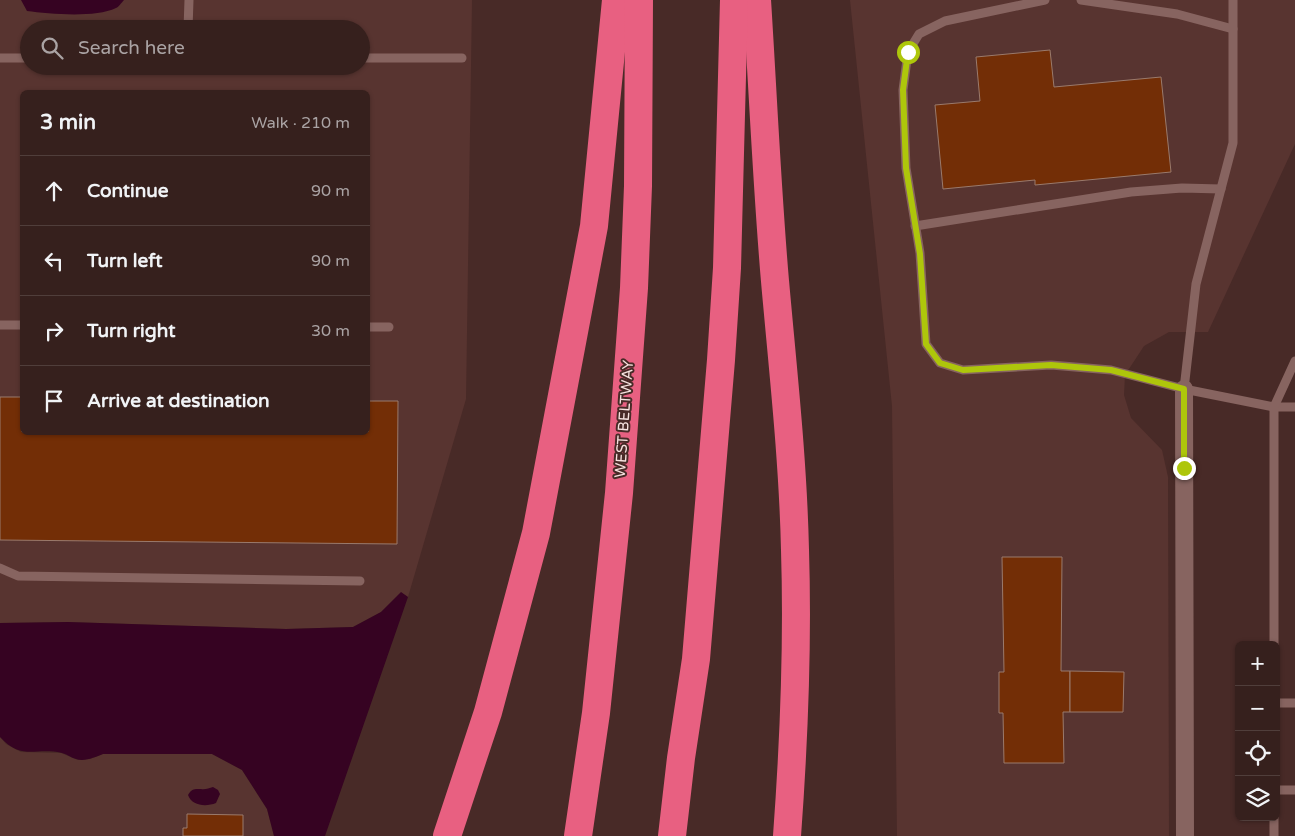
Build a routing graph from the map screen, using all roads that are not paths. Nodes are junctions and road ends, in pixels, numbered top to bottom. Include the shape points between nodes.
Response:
1 (189, 0) edge
2 (616, 0) edge
3 (639, 0) edge
4 (734, 0) edge
5 (757, 0) edge
6 (1045, 0) edge
7 (1081, 0) edge
8 (1233, 0) edge
9 (188, 20) edge
10 (1233, 29) junction
11 (0, 58) edge
12 (20, 58) edge
13 (370, 58) edge
14 (462, 58) dead end
15 (1221, 189) junction
16 (915, 226) junction
17 (0, 325) edge
18 (20, 325) edge
19 (370, 327) edge
20 (389, 327) dead end
21 (1295, 361) edge
22 (1184, 389) junction
23 (1274, 407) junction
24 (1295, 407) edge
25 (0, 568) edge
26 (360, 581) dead end
27 (1274, 641) edge
28 (1280, 703) edge
29 (1295, 703) edge
30 (1280, 790) edge
31 (1295, 790) edge
32 (1274, 821) edge
33 (447, 836) edge
34 (578, 836) edge
35 (672, 836) edge
36 (787, 836) edge
37 (1185, 836) edge
38 (1274, 836) edge

1 - 9 lane
2 - 33 highway via 594,226 536,533 488,712
3 - 34 highway, WEST BELTWAY via 634,288 620,483 596,713
4 - 35 highway via 727,268 696,659
5 - 36 highway via 795,550 796,634
6 - 16 lane via 945,21 919,34 908,52 903,90 905,148
7 - 10 lane via 1177,14
8 - 10 lane
10 - 15 lane via 1233,143
11 - 12 lane
13 - 14 lane
15 - 16 lane via 1131,192
15 - 22 lane via 1196,284
16 - 22 lane via 926,344 940,363 963,370 1051,365 1111,370
17 - 18 lane
19 - 20 lane
21 - 23 lane
22 - 23 lane
22 - 37 street
23 - 24 lane
23 - 27 lane
25 - 26 lane via 18,576
28 - 29 lane
30 - 31 lane
32 - 38 lane

